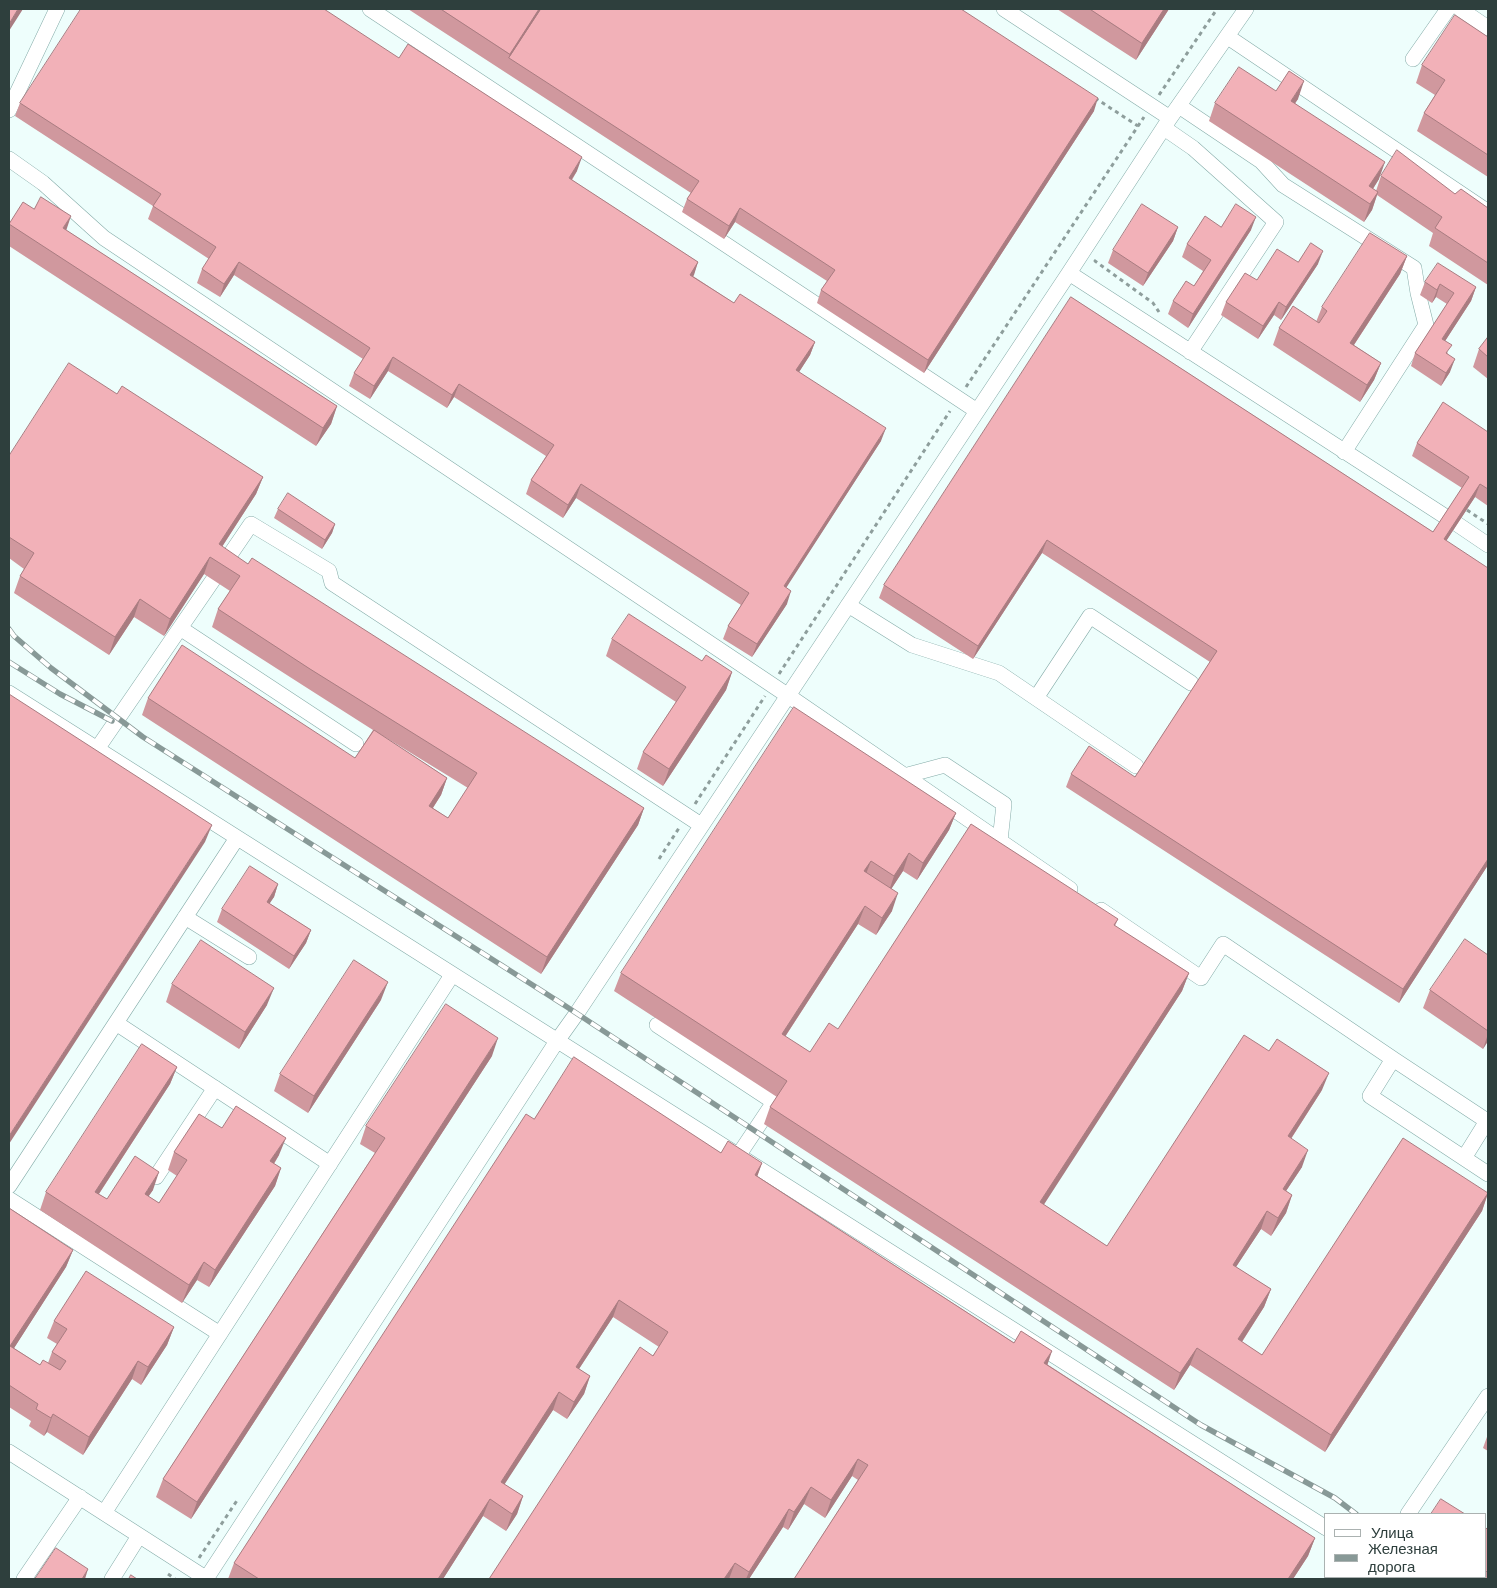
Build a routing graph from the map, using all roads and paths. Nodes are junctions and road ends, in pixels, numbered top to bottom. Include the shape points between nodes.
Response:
1 (57, 9) edge
2 (370, 9) edge
3 (1004, 9) edge
4 (1217, 9) edge
5 (1246, 9) edge
6 (1448, 9) edge
7 (1460, 9) edge
8 (1488, 28) edge
9 (1228, 36) junction
10 (1413, 60) dead end
11 (1089, 94) edge
12 (1151, 106) junction
13 (9, 110) edge
14 (1171, 118) junction
15 (1138, 126) junction
16 (9, 159) edge
17 (1488, 212) edge
18 (1075, 222) junction
19 (1094, 236) junction
20 (1099, 255) dead end
21 (1069, 274) junction
22 (1160, 315) dead end
23 (1190, 352) junction
24 (958, 399) junction
25 (977, 411) junction
26 (1344, 452) junction
27 (1466, 510) edge
28 (1488, 524) edge
29 (1488, 545) edge
30 (848, 605) junction
31 (180, 628) junction
32 (1192, 683) dead end
33 (772, 685) junction
34 (9, 693) edge
35 (787, 696) junction
36 (1036, 698) junction
37 (356, 744) dead end
38 (97, 749) junction
39 (1136, 766) dead end
40 (904, 776) junction
41 (687, 816) junction
42 (701, 825) junction
43 (237, 838) junction
44 (1000, 841) junction
45 (655, 865) dead end
46 (186, 917) junction
47 (249, 957) dead end
48 (452, 975) junction
49 (116, 1022) junction
50 (658, 1025) dead end
51 (557, 1041) junction
52 (1393, 1060) junction
53 (215, 1088) junction
54 (738, 1156) junction
55 (1464, 1158) junction
56 (330, 1164) junction
57 (1488, 1174) edge
58 (156, 1177) edge
59 (9, 1186) edge
60 (9, 1199) edge
61 (220, 1334) junction
62 (1488, 1396) edge
63 (9, 1452) edge
64 (80, 1497) junction
65 (104, 1513) junction
66 (1409, 1513) edge
67 (1324, 1527) edge
68 (140, 1536) junction
69 (24, 1579) edge
70 (112, 1579) edge
71 (206, 1579) edge

1 - 13 lane
2 - 24 lane
3 - 12 lane
4 - 12 path
5 - 9 lane
6 - 10 lane
7 - 8 lane
9 - 14 lane
9 - 17 lane
11 - 15 path
12 - 14 lane
12 - 15 path
14 - 19 lane
14 - 23 lane via 1193,148 1276,222
14 - 26 lane via 1261,161 1283,186 1414,268 1426,325
15 - 18 path
16 - 33 lane via 43,183 104,238
18 - 19 path
18 - 24 path
19 - 21 lane
20 - 22 path via 1095,261 1153,303
21 - 23 lane
21 - 25 lane
23 - 26 lane
24 - 25 lane
24 - 33 path
25 - 30 lane
26 - 29 lane
27 - 28 path
30 - 35 lane
30 - 36 lane via 912,646 999,673
31 - 37 lane
31 - 38 lane
31 - 41 lane via 251,524 329,571 332,583
32 - 36 lane via 1090,616
33 - 35 lane
33 - 41 path
34 - 38 lane
35 - 40 lane
35 - 42 lane
36 - 39 lane
38 - 43 lane
40 - 44 lane
40 - 44 lane via 945,765 1004,804
41 - 42 lane
41 - 45 path
42 - 51 lane
43 - 46 lane
43 - 48 lane
44 - 52 lane via 1200,978 1223,944
46 - 47 lane
46 - 49 lane
48 - 51 lane
48 - 56 lane
49 - 53 lane
49 - 59 lane
50 - 54 lane via 774,1102
51 - 54 lane
51 - 71 lane
52 - 55 lane via 1370,1096
52 - 55 lane via 1487,1121
53 - 56 lane
53 - 58 lane
54 - 67 lane
55 - 57 lane
56 - 61 lane
60 - 61 lane
61 - 65 lane
62 - 66 lane
63 - 64 lane
64 - 65 lane
64 - 69 lane
65 - 68 lane
68 - 70 lane
68 - 71 lane

